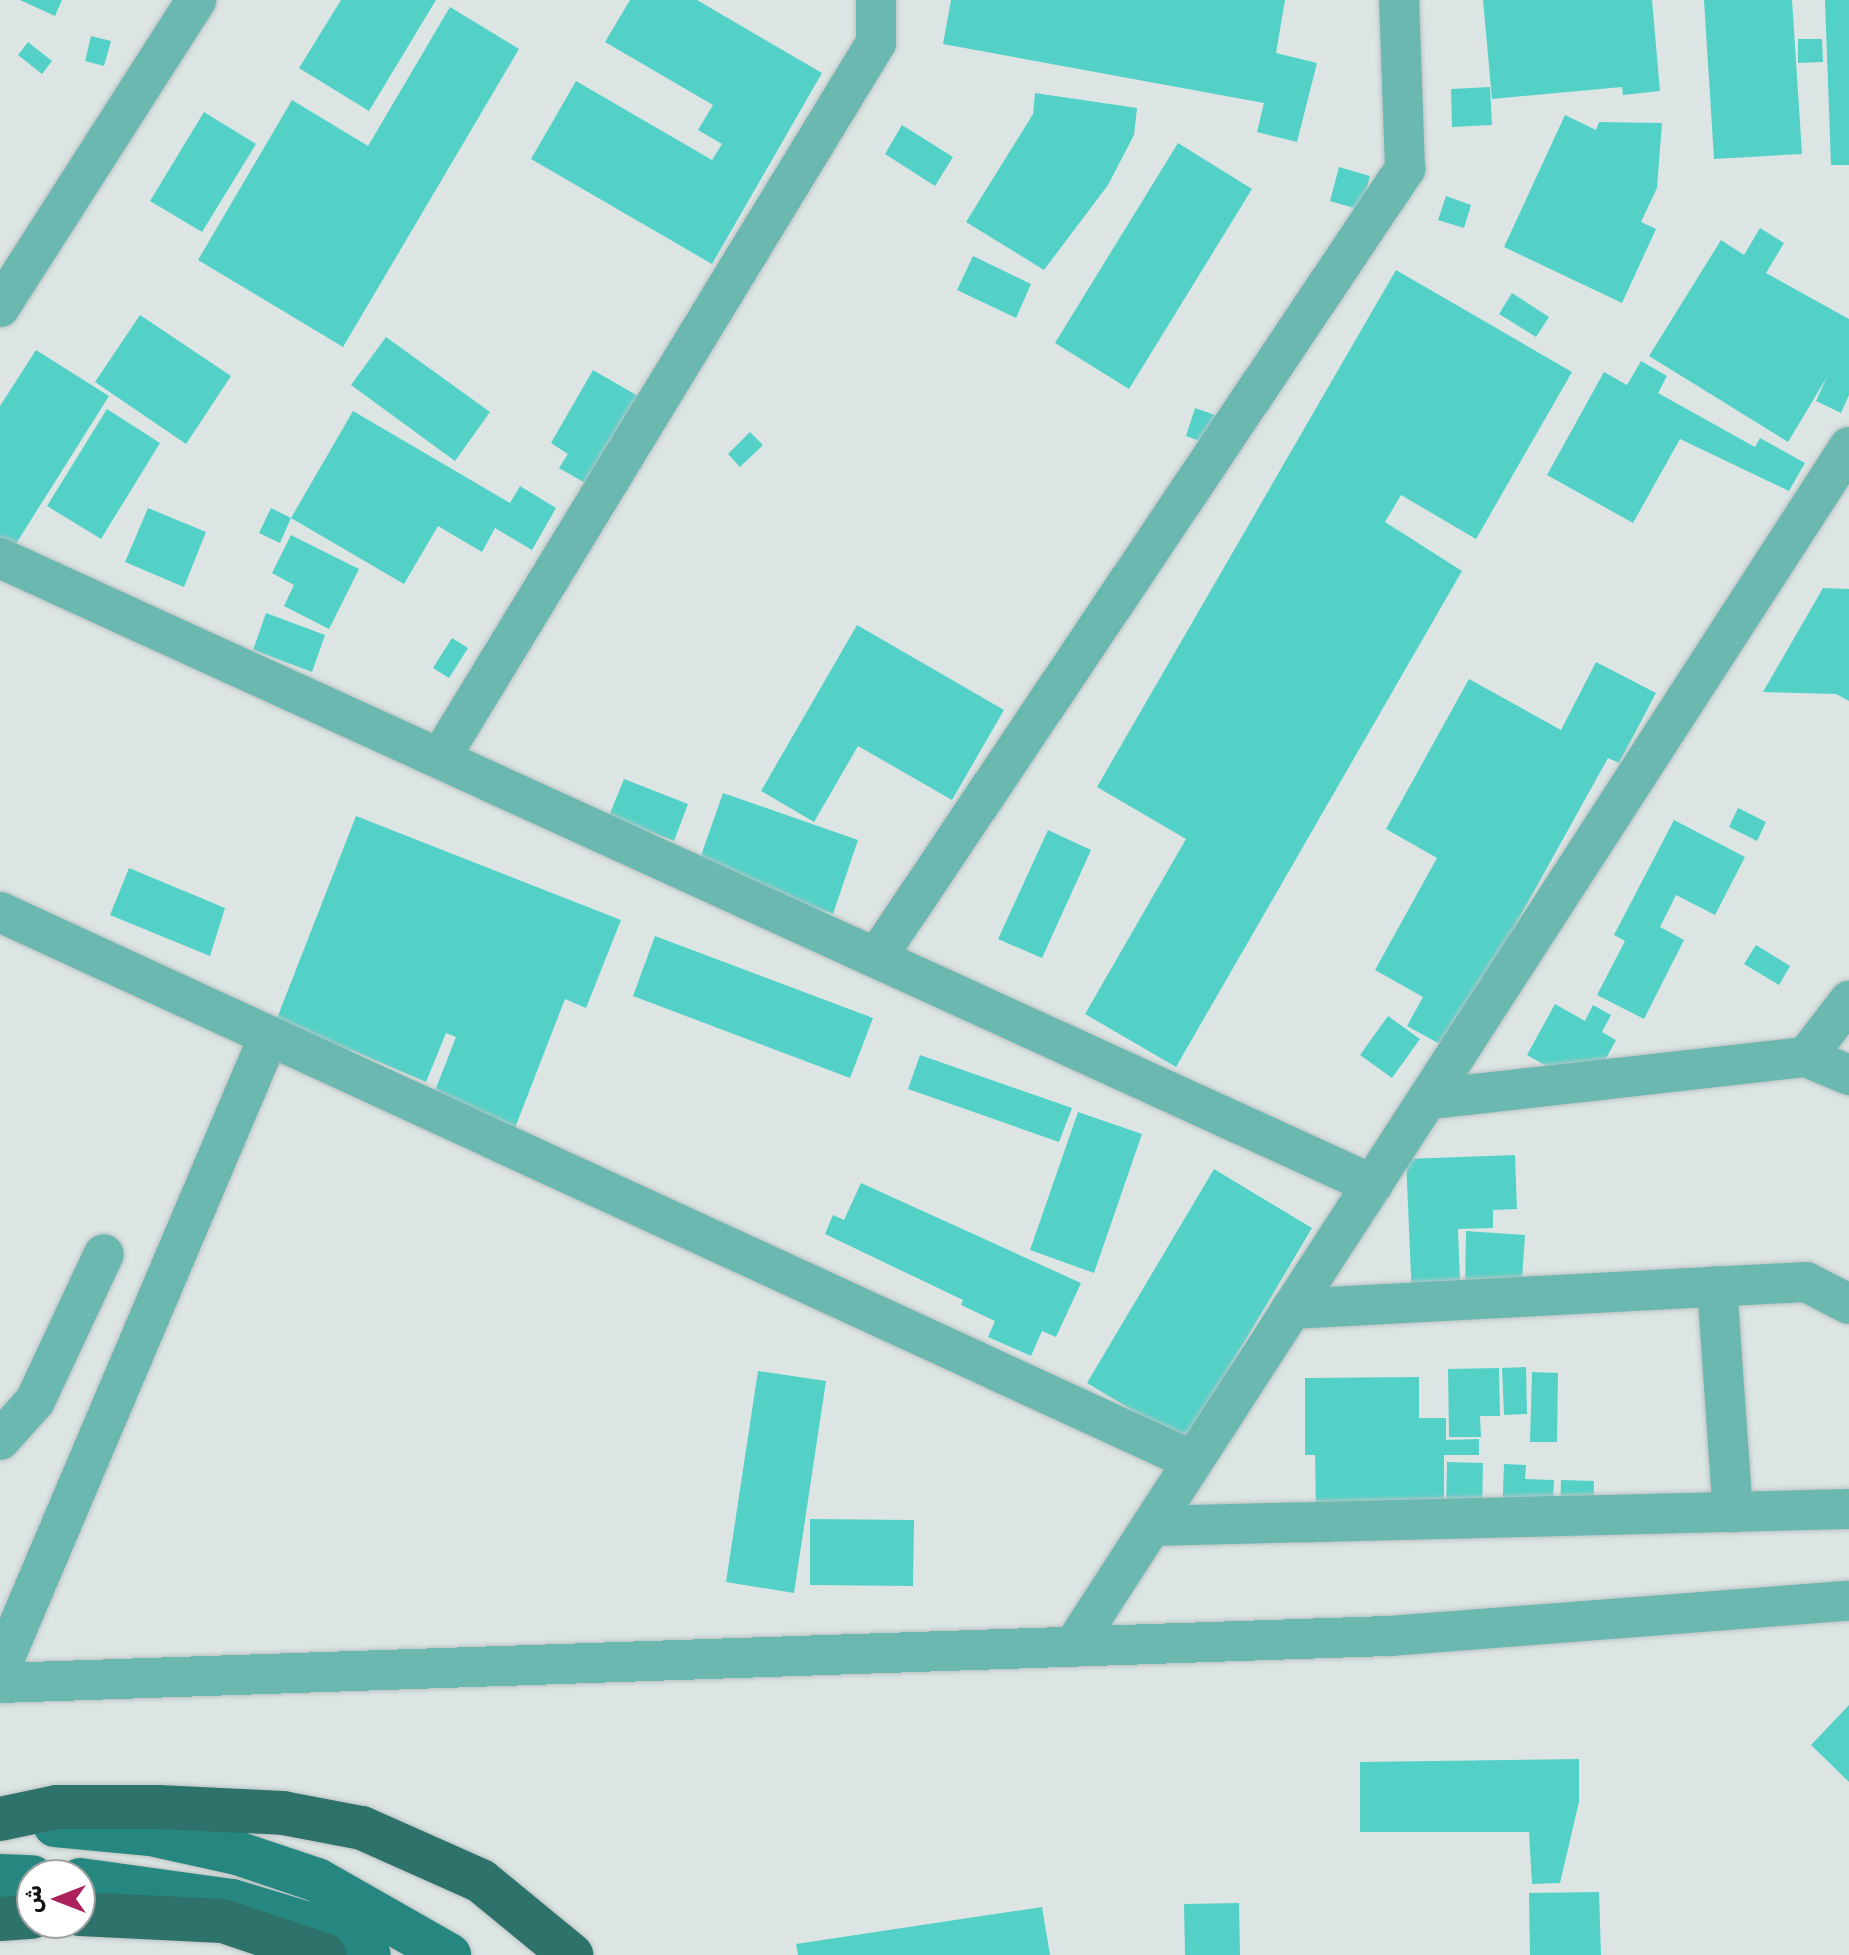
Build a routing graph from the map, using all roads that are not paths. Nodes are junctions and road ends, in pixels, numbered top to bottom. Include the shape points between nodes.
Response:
1 (196, 0) edge
2 (876, 0) edge
3 (1399, 0) edge
4 (0, 307) edge
5 (1849, 447) edge
6 (0, 558) edge
7 (440, 758) junction
8 (0, 912) edge
9 (877, 957) junction
10 (1849, 1001) edge
11 (269, 1036) junction
12 (1806, 1057) junction
13 (1849, 1075) edge
14 (1431, 1099) junction
15 (1373, 1185) junction
16 (104, 1254) dead end
17 (1717, 1286) junction
18 (1849, 1304) edge
19 (1291, 1309) junction
20 (0, 1440) edge
21 (1193, 1461) junction
22 (1849, 1509) edge
23 (1733, 1512) junction
24 (1151, 1526) junction
25 (1849, 1601) edge
26 (1073, 1647) junction
27 (0, 1669) edge
28 (0, 1683) edge
29 (0, 1819) edge
30 (0, 1827) edge
31 (96, 1882) edge
32 (96, 1915) edge
33 (324, 1955) edge
34 (369, 1955) edge
35 (449, 1955) edge
36 (571, 1955) edge

1 - 4 street
2 - 7 street via 876,43
3 - 9 street via 1405,169
5 - 14 street
6 - 7 street
7 - 9 street
8 - 11 street
9 - 15 street
10 - 12 street
11 - 21 street
11 - 27 street
12 - 13 street
12 - 14 street
14 - 15 street
15 - 19 street
16 - 20 street via 35,1401
17 - 18 street via 1806,1282
17 - 19 street
17 - 23 street
19 - 21 street
21 - 24 street
22 - 23 street
23 - 24 street
24 - 26 street
25 - 26 street via 1390,1636
26 - 28 street
29 - 36 highway via 57,1807 158,1807 283,1813 362,1828 481,1881
30 - 35 main road via 80,1824 237,1853 317,1880
31 - 34 main road via 232,1901 308,1924
32 - 33 highway via 223,1921

